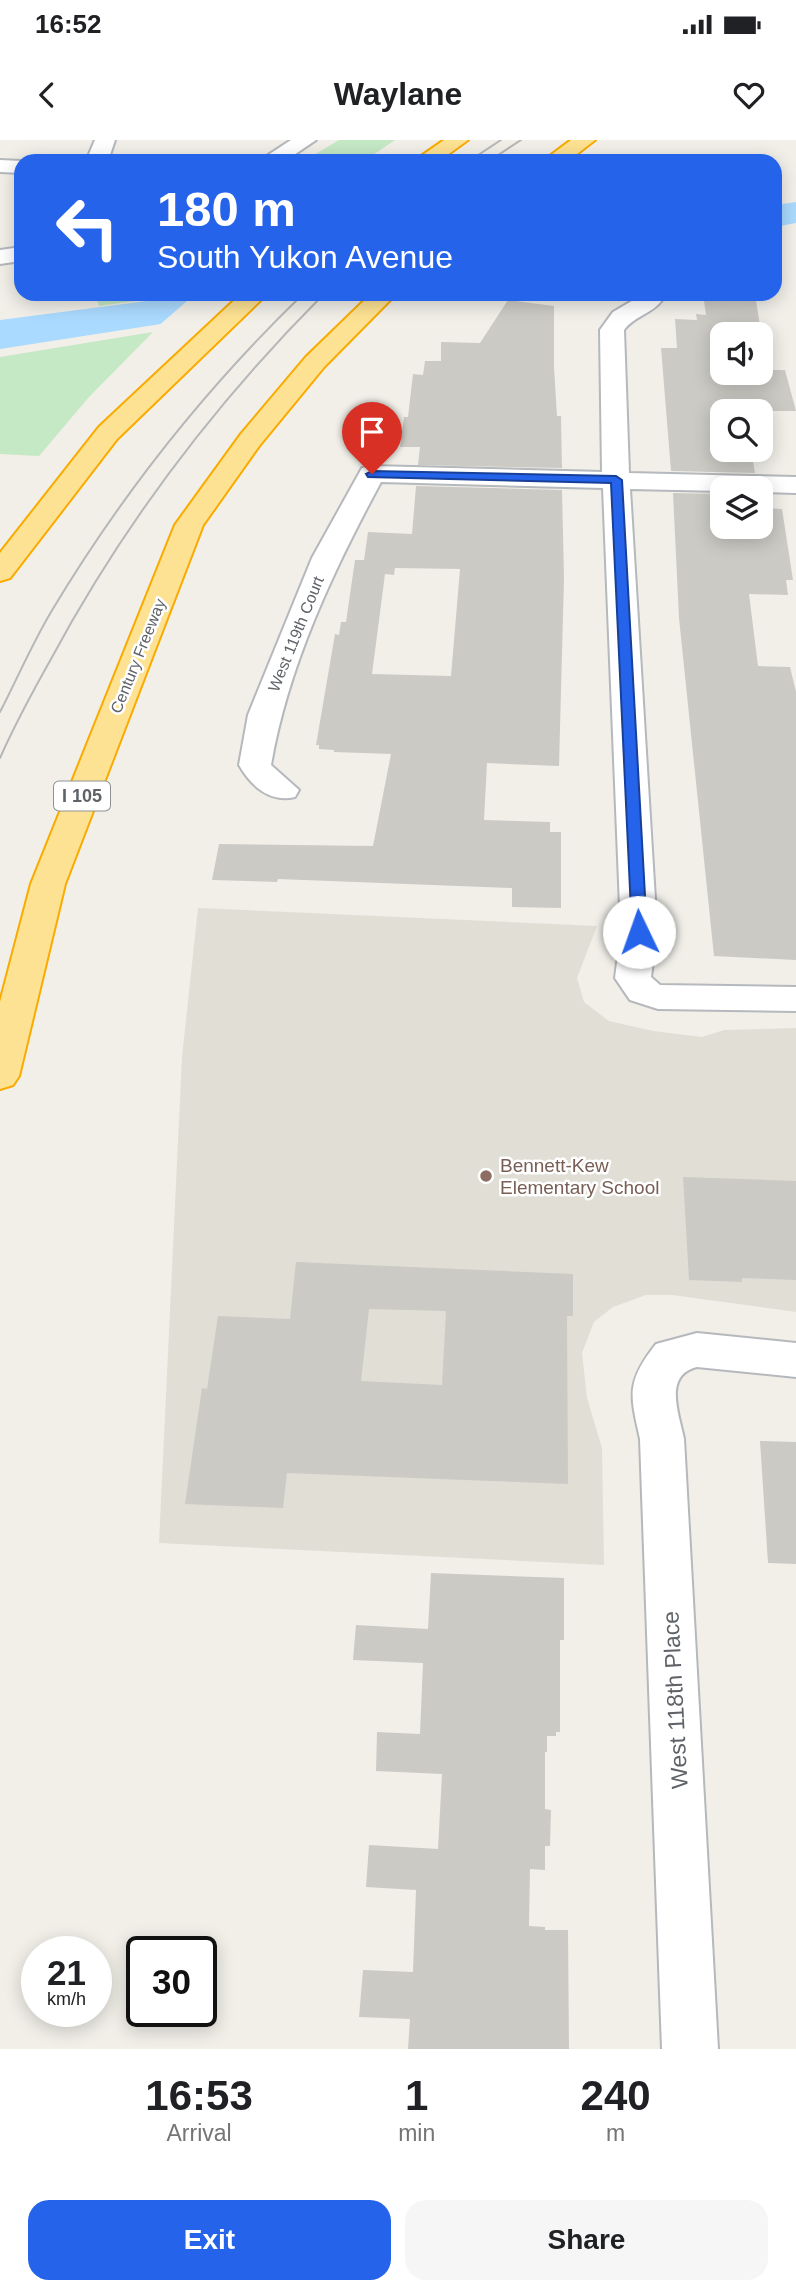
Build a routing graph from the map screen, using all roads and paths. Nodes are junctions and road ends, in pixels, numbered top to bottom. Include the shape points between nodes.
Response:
1 (306, 140) edge
2 (458, 140) edge
3 (585, 140) edge
4 (282, 154) edge
5 (436, 154) edge
6 (564, 154) edge
7 (248, 301) edge
8 (377, 301) edge
9 (648, 301) edge
10 (616, 480) junction
11 (796, 485) edge
12 (42, 514) junction
13 (0, 554) edge
14 (0, 572) edge
15 (283, 790) dead end
16 (796, 999) edge
17 (0, 1076) edge
18 (796, 1360) edge
19 (690, 2049) edge

1 - 4 street
2 - 5 highway
3 - 6 highway
7 - 12 highway via 108,433
8 - 17 highway, Century Freeway / I 105 via 315,362 250,440 190,525 48,884
9 - 10 street via 621,317 611,330
10 - 11 street
10 - 15 street, West 119th Court via 372,474 326,558 264,715 255,765
10 - 16 street via 639,932 633,978 643,992 658,997
12 - 13 highway
12 - 14 highway
18 - 19 street, West 118th Place via 697,1350 671,1356 657,1374 653,1400 662,1439

